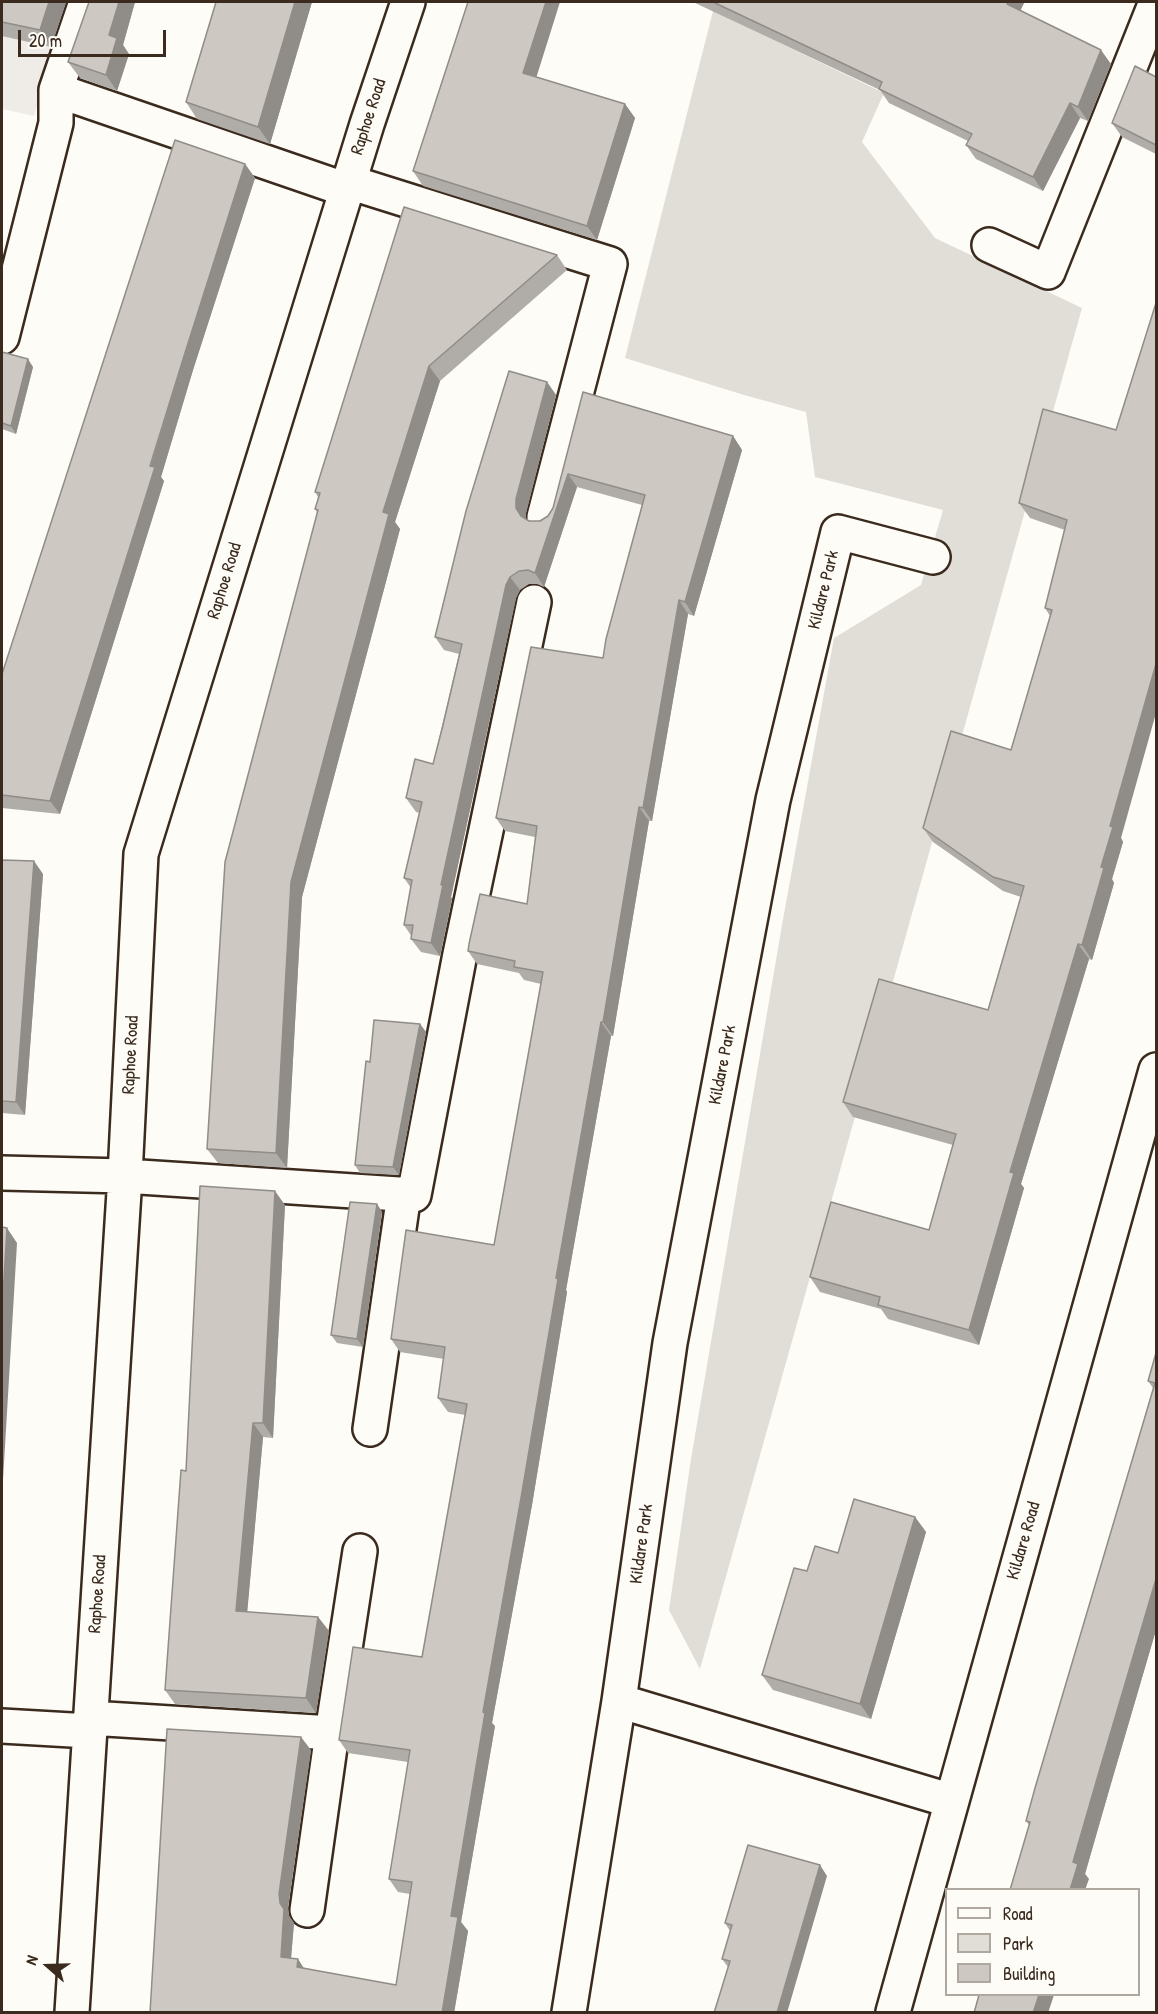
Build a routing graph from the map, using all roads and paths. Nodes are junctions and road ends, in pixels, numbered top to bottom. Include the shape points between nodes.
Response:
1 (86, 2) edge
2 (408, 2) edge
3 (1156, 2) edge
4 (56, 90) junction
5 (348, 186) junction
6 (989, 245) dead end
7 (2, 338) edge
8 (544, 517) edge
9 (933, 557) dead end
10 (534, 602) dead end
11 (1156, 1070) edge
12 (2, 1173) edge
13 (124, 1176) junction
14 (404, 1194) junction
15 (370, 1429) dead end
16 (360, 1551) dead end
17 (619, 1701) junction
18 (89, 1724) junction
19 (2, 1726) edge
20 (332, 1733) junction
21 (952, 1801) junction
22 (307, 1910) dead end
23 (72, 2013) edge
24 (569, 2013) edge
25 (892, 2013) edge

1 - 4 street
2 - 5 street, Raphoe Road
3 - 6 street via 1048,272
4 - 5 street
4 - 7 street via 56,123
5 - 8 street via 610,264
5 - 13 street, Raphoe Road via 141,854
9 - 17 street, Kildare Park via 838,532 773,800 672,1331
10 - 14 street via 414,1195
11 - 21 street, Kildare Road
12 - 13 street
13 - 14 street
13 - 18 street, Raphoe Road
14 - 15 street
16 - 20 street
17 - 21 street
17 - 24 street, Kildare Park
18 - 19 street
18 - 20 street
18 - 23 street, Raphoe Road
20 - 22 street
21 - 25 street, Kildare Road

